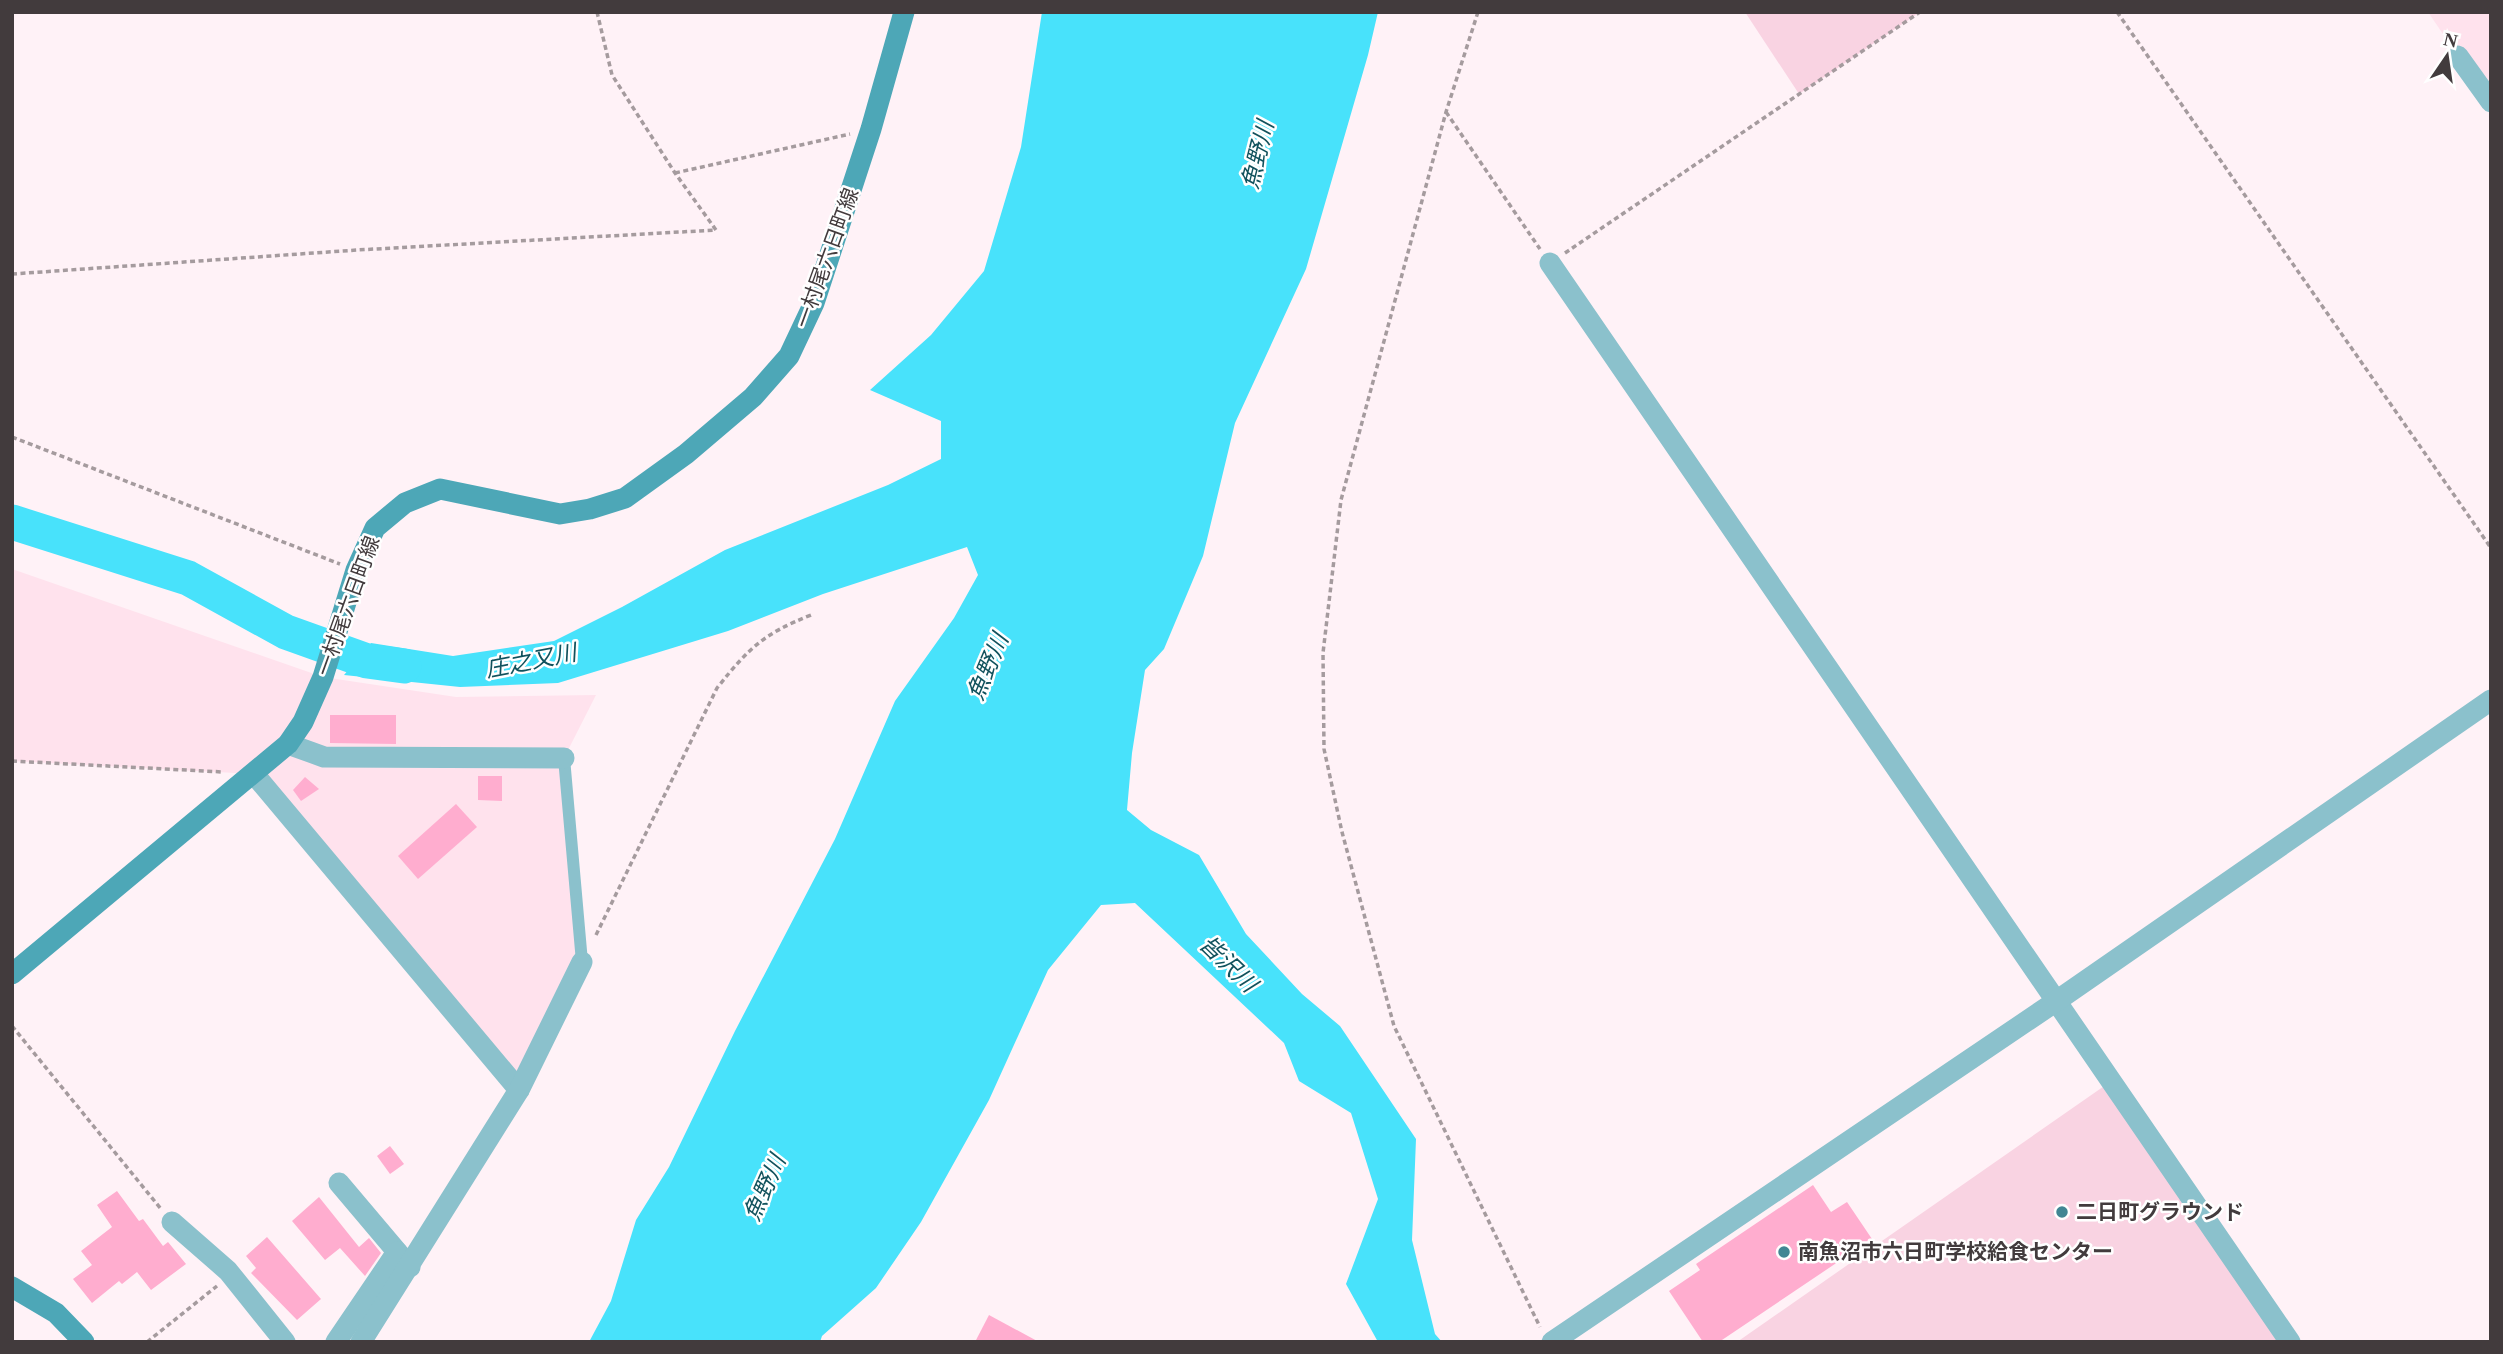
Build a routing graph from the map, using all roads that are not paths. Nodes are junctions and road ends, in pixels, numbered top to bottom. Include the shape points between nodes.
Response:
1 (904, 12) edge
2 (2458, 56) dead end
3 (2491, 103) edge
4 (1550, 263) road end
5 (2491, 700) edge
6 (288, 744) junction
7 (564, 758) joint
8 (254, 774) junction
9 (582, 962) joint
10 (12, 974) edge
11 (2055, 1002) junction
12 (519, 1090) junction
13 (339, 1183) dead end
14 (172, 1223) road end
15 (404, 1259) junction
16 (12, 1287) edge
17 (1547, 1336) edge
18 (84, 1342) edge
19 (285, 1342) edge
20 (335, 1342) edge
21 (361, 1342) edge
22 (2290, 1342) edge

1 - 6 main road, 一村尾六日町線 via 872,130 814,303 789,356 753,397 625,498 560,514 440,489 405,503 375,528 354,575 323,677
2 - 3 street
4 - 11 street
5 - 11 street
6 - 7 street via 324,757
6 - 8 main road, 一村尾六日町線
7 - 9 lane
8 - 10 main road, 一村尾六日町線
8 - 12 street
9 - 12 street
11 - 17 street
11 - 22 street
12 - 15 street
13 - 15 street
14 - 19 street via 228,1271
15 - 20 street
15 - 21 street
16 - 18 main road via 56,1313

